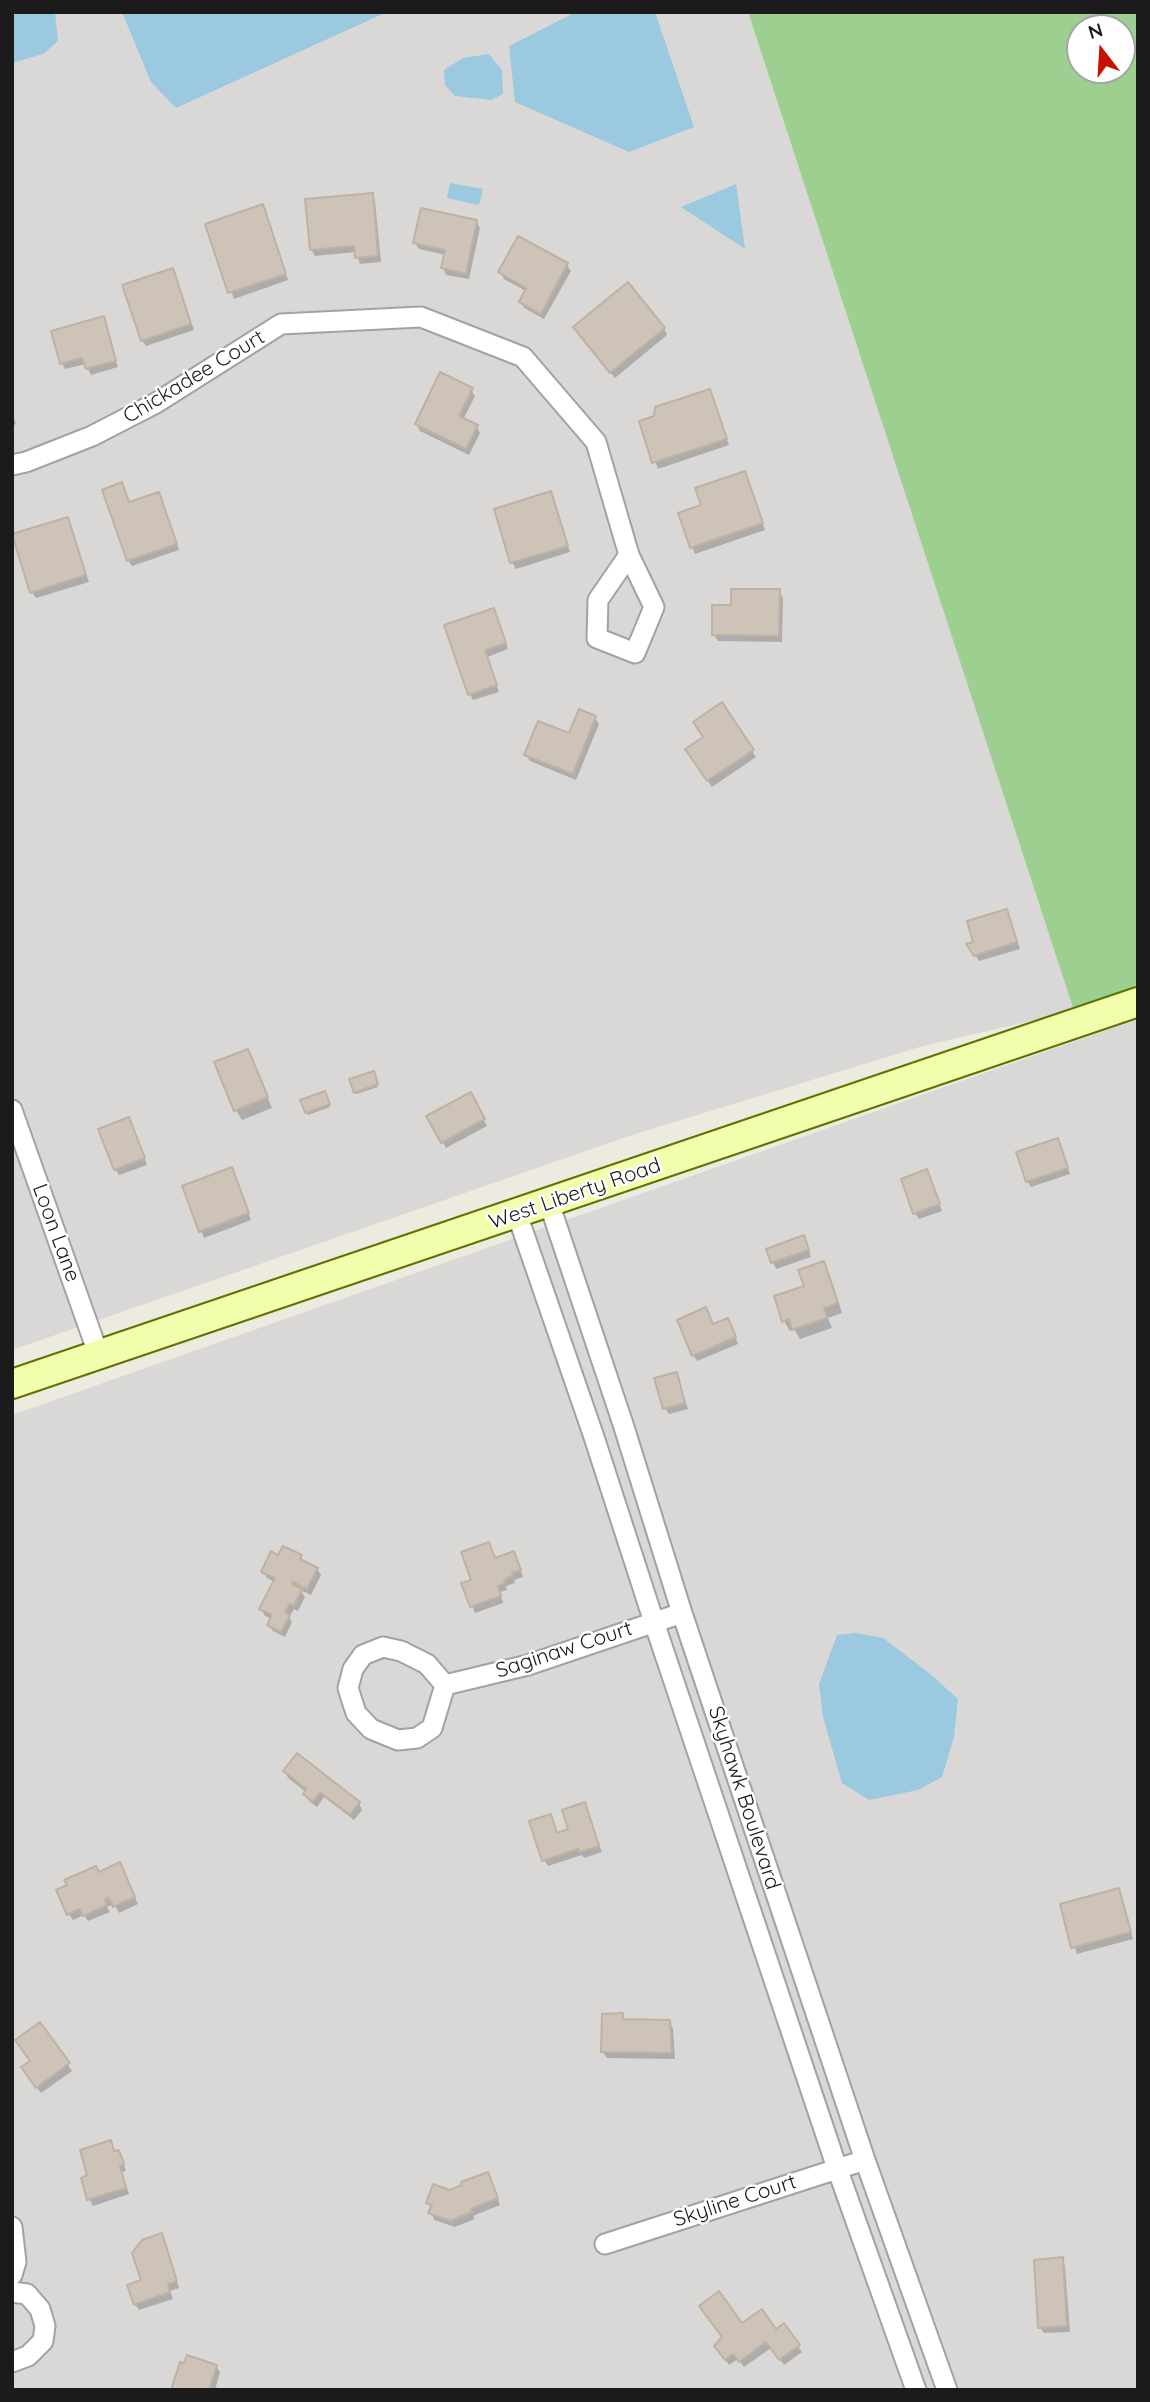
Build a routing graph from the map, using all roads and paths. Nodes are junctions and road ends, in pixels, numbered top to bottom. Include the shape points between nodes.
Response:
1 (12, 465) edge
2 (629, 555) dead end
3 (1138, 1002) edge
4 (12, 1111) edge
5 (549, 1203) junction
6 (517, 1214) junction
7 (99, 1356) junction
8 (12, 1384) edge
9 (682, 1613) junction
10 (654, 1622) junction
11 (445, 1685) junction
12 (865, 2160) junction
13 (836, 2168) junction
14 (12, 2227) edge
15 (605, 2244) dead end
16 (12, 2275) edge
17 (12, 2292) edge
18 (12, 2362) edge
19 (916, 2390) edge
20 (947, 2390) edge

1 - 2 street, Chickadee Court via 92,436 156,403 281,324 421,317 523,357 596,442
3 - 5 main road, West Liberty Road
4 - 7 street, Loon Lane
5 - 6 main road, West Liberty Road
5 - 9 street, Skyhawk Boulevard
6 - 7 main road, West Liberty Road
6 - 10 street, Skyhawk Boulevard
7 - 8 main road, West Liberty Road
9 - 10 street, Saginaw Court
9 - 12 street, Skyhawk Boulevard
10 - 11 street, Saginaw Court via 528,1665
10 - 13 street, Skyhawk Boulevard
11 - 11 street via 427,1664 383,1647 363,1655 348,1688 356,1713 370,1729 398,1740 418,1738 432,1728
12 - 13 street, Skyline Court
12 - 20 street, Skyhawk Boulevard
13 - 15 street, Skyline Court
13 - 19 street, Skyhawk Boulevard
14 - 16 street via 16,2262
17 - 18 street via 27,2294 40,2309 45,2326 43,2341 28,2356

